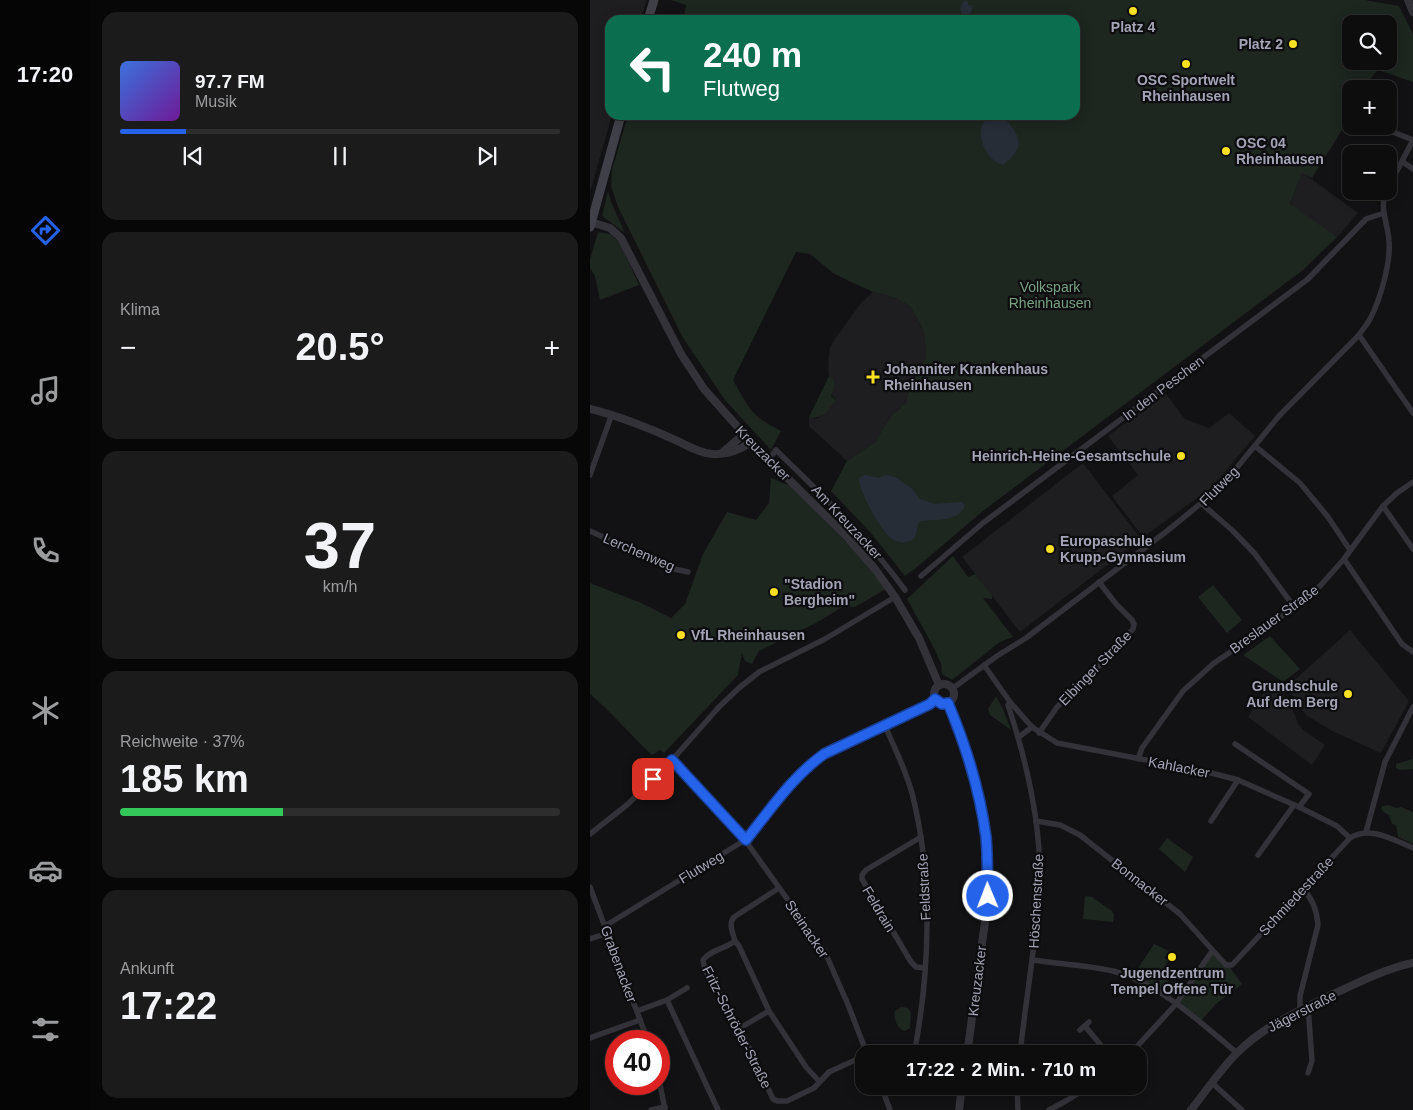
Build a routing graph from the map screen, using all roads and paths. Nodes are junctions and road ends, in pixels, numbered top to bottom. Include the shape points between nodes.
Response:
1 (654, 0) edge
2 (1408, 0) edge
3 (1413, 12) edge
4 (650, 15) edge
5 (620, 120) edge
6 (1397, 134) edge
7 (1413, 140) edge
8 (1403, 162) junction
9 (1413, 169) edge
10 (1397, 172) edge
11 (1383, 200) edge
12 (1384, 213) junction
13 (591, 225) edge
14 (1359, 335) junction
15 (590, 409) edge
16 (1413, 413) edge
17 (612, 414) junction
18 (744, 434) junction
19 (751, 442) junction
20 (1255, 446) junction
21 (721, 454) junction
22 (769, 458) junction
23 (784, 458) junction
24 (776, 466) junction
25 (590, 475) edge
26 (1413, 482) edge
27 (1202, 504) junction
28 (1383, 506) junction
29 (590, 531) edge
30 (1413, 549) edge
31 (1350, 550) junction
32 (1344, 559) junction
33 (688, 572) dead end
34 (921, 576) dead end
35 (1098, 582) junction
36 (905, 590) dead end
37 (896, 597) junction
38 (1295, 608) junction
39 (1413, 652) edge
40 (984, 665) junction
41 (939, 685) junction
42 (952, 688) junction
43 (935, 699) junction
44 (1010, 702) junction
45 (948, 703) junction
46 (1413, 707) edge
47 (885, 726) junction
48 (1032, 727) junction
49 (1038, 732) junction
50 (1019, 737) junction
51 (1235, 744) dead end
52 (1138, 759) junction
53 (672, 760) junction
54 (1238, 780) junction
55 (1296, 806) junction
56 (1036, 821) junction
57 (1211, 821) dead end
58 (1366, 832) junction
59 (590, 834) edge
60 (921, 838) junction
61 (1350, 838) junction
62 (746, 840) junction
63 (1413, 848) edge
64 (1258, 856) dead end
65 (590, 886) edge
66 (779, 888) junction
67 (1303, 890) junction
68 (607, 929) junction
69 (590, 939) edge
70 (735, 940) junction
71 (1212, 951) junction
72 (1033, 960) junction
73 (1413, 963) edge
74 (1229, 966) joint
75 (925, 968) junction
76 (687, 988) dead end
77 (667, 1000) junction
78 (1176, 1004) junction
79 (1304, 1007) junction
80 (769, 1011) junction
81 (637, 1012) junction
82 (640, 1020) junction
83 (1084, 1026) dead end
84 (740, 1028) junction
85 (644, 1030) edge
86 (590, 1038) edge
87 (862, 1045) edge
88 (916, 1045) edge
89 (968, 1045) edge
90 (1021, 1045) edge
91 (1100, 1045) edge
92 (1139, 1045) edge
93 (1237, 1053) junction
94 (855, 1060) edge
95 (1308, 1073) dead end
96 (819, 1081) junction
97 (1212, 1083) junction
98 (662, 1095) edge
99 (885, 1095) edge
100 (961, 1095) edge
101 (1017, 1095) edge
102 (1076, 1095) edge
103 (665, 1108) edge
104 (651, 1110) edge
105 (718, 1110) edge
106 (890, 1110) edge
107 (959, 1110) edge
108 (1018, 1110) edge
109 (1049, 1110) edge
110 (1191, 1110) edge
111 (1242, 1110) edge

1 - 4 main road
2 - 3 street
5 - 13 main road
6 - 7 street
7 - 8 street
8 - 9 street
8 - 10 street
11 - 12 street
12 - 14 street, Flutweg via 1390,242 1388,257 1370,320
12 - 34 street, In den Peschen via 1366,219 1308,279 983,523
13 - 18 street, Kreuzacker via 610,228 621,238 681,354 704,389
14 - 16 street
14 - 20 street, Flutweg via 1279,416
15 - 17 street
17 - 21 street via 703,452
17 - 25 street
18 - 19 street, Kreuzacker
18 - 21 street
19 - 21 street
19 - 22 street, Kreuzacker
20 - 27 street, Flutweg via 1234,473
20 - 31 street via 1301,484
22 - 23 street, Am Kreuzacker via 776,450
22 - 24 street, Kreuzacker
23 - 24 street
23 - 36 street, Am Kreuzacker via 856,530
24 - 37 street, Kreuzacker via 860,551
26 - 28 street, Breslauer Straße
27 - 35 street, Flutweg
27 - 38 street via 1255,554
28 - 30 street
28 - 31 street, Breslauer Straße
29 - 33 street, Lerchenweg via 674,569
31 - 32 street, Breslauer Straße
32 - 38 street, Breslauer Straße
32 - 39 street via 1402,644
35 - 40 street, Flutweg via 1026,638
35 - 49 street, Elbinger Straße via 1132,620 1133,629
37 - 41 street, Kreuzacker
37 - 53 street via 825,639 759,672 719,707
38 - 52 street, Breslauer Straße via 1214,663 1183,691 1142,748
40 - 42 street, Flutweg
40 - 44 street, Kahlacker
41 - 42 street via 947,684
41 - 43 street via 934,691
42 - 45 street via 953,699
43 - 45 street via 942,704
43 - 47 street, Flutweg
44 - 48 street, Kahlacker
44 - 50 street, Kahlacker via 1008,705
45 - 89 street, Kreuzacker via 972,769 986,839 988,896
46 - 58 street via 1385,762
47 - 60 street, Feldstraße via 906,774
47 - 62 street, Flutweg via 833,749 810,764
48 - 49 street, Kahlacker
48 - 50 street
49 - 52 street, Kahlacker via 1057,743
50 - 56 street, Höschenstraße
51 - 55 street via 1309,794
52 - 54 street, Kahlacker
53 - 59 street via 628,804
53 - 62 street, Steinacker
54 - 55 street, Kahlacker
54 - 57 street
55 - 61 street, Kahlacker via 1337,826
55 - 64 street
56 - 71 street, Bonnacker via 1060,825 1080,835 1180,914
56 - 72 street, Höschenstraße via 1040,874
58 - 61 street, Schmiedestraße
58 - 63 street
60 - 75 street, Feldstraße
60 - 75 street, Feldrain via 866,870 862,879 910,962
61 - 67 street, Schmiedestraße
62 - 66 street, Steinacker
62 - 68 street, Flutweg
65 - 68 street, Grabenacker
66 - 70 street via 734,917 731,926
66 - 87 street, Steinacker via 825,952
67 - 74 street, Schmiedestraße
67 - 79 street via 1312,901 1318,925 1300,996
68 - 69 street, Flutweg
68 - 81 street, Grabenacker
70 - 80 street
70 - 84 street, Fritz-Schröder-Straße via 703,960 705,970
71 - 74 street, Bonnacker
71 - 78 street
72 - 78 street via 1114,972 1145,984
72 - 90 street, Höschenstraße
73 - 79 street, Jägerstraße via 1379,973
75 - 88 street, Feldstraße
76 - 77 street
77 - 81 street
77 - 105 street
78 - 92 street
78 - 93 street
79 - 93 street, Jägerstraße via 1259,1033
79 - 95 street via 1312,1060
80 - 84 street
80 - 96 street
81 - 82 street, Grabenacker
82 - 85 street, Grabenacker
82 - 86 street
83 - 91 street
84 - 96 street, Fritz-Schröder-Straße via 777,1101 787,1101 814,1088
93 - 97 street, Jägerstraße
94 - 96 street via 829,1072
97 - 110 street, Jägerstraße
97 - 111 street
98 - 103 street
99 - 106 street
100 - 107 street
101 - 108 street
102 - 109 street
103 - 104 street

